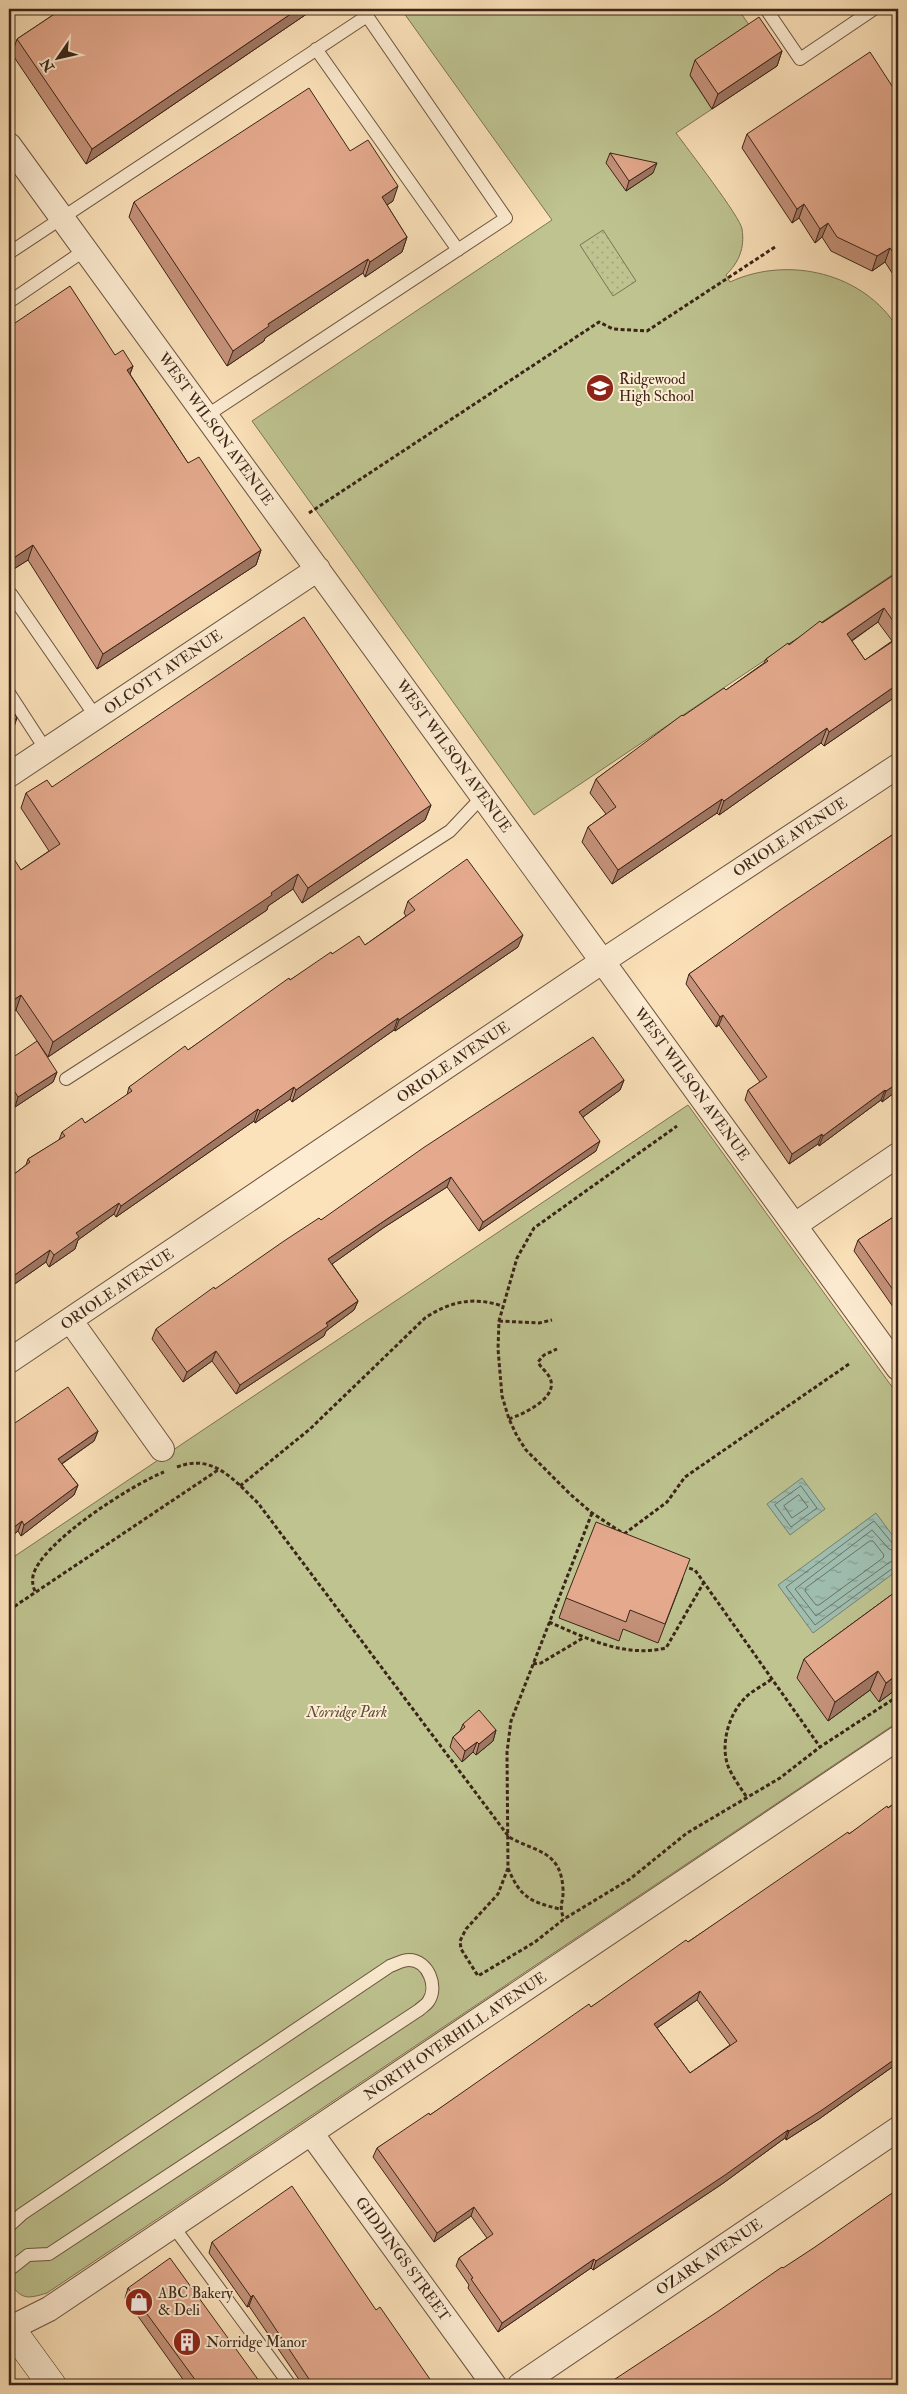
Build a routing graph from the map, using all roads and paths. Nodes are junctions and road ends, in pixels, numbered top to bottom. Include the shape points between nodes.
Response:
1 (773, 9) edge
2 (874, 9) edge
3 (316, 49) junction
4 (9, 145) edge
5 (61, 217) junction
6 (776, 248) dead end
7 (86, 250) junction
8 (458, 250) junction
9 (9, 253) edge
10 (9, 302) edge
11 (206, 416) junction
12 (310, 513) dead end
13 (318, 569) junction
14 (9, 595) edge
15 (9, 693) edge
16 (96, 717) junction
17 (46, 750) junction
18 (898, 766) edge
19 (9, 775) edge
20 (483, 796) junction
21 (603, 961) junction
22 (66, 1079) dead end
23 (677, 1126) dead end
24 (898, 1156) edge
25 (794, 1225) junction
26 (502, 1306) junction
27 (70, 1320) junction
28 (552, 1320) dead end
29 (499, 1321) junction
30 (557, 1349) dead end
31 (9, 1361) edge
32 (849, 1364) dead end
33 (898, 1368) edge
34 (509, 1419) junction
35 (162, 1449) dead end
36 (219, 1470) junction
37 (240, 1486) junction
38 (592, 1513) junction
39 (624, 1534) junction
40 (630, 1538) edge
41 (680, 1565) edge
42 (704, 1582) junction
43 (35, 1592) junction
44 (9, 1610) edge
45 (549, 1622) junction
46 (583, 1638) junction
47 (533, 1664) junction
48 (772, 1679) junction
49 (898, 1696) edge
50 (898, 1738) edge
51 (820, 1747) junction
52 (746, 1796) junction
53 (509, 1837) junction
54 (508, 1868) junction
55 (560, 1909) junction
56 (564, 1919) junction
57 (898, 2129) edge
58 (311, 2133) junction
59 (9, 2226) edge
60 (173, 2226) junction
61 (9, 2270) edge
62 (9, 2328) edge
63 (52, 2385) edge
64 (290, 2385) edge
65 (494, 2385) edge
66 (520, 2385) edge

1 - 2 lane via 768,12 800,59
3 - 5 lane
3 - 8 lane
3 - 8 lane via 366,16 506,218
4 - 5 street, WEST WILSON AVENUE
5 - 7 street, WEST WILSON AVENUE
5 - 9 lane
6 - 12 path via 647,331 613,330 598,322
7 - 10 lane
7 - 11 street, WEST WILSON AVENUE
8 - 11 lane
11 - 13 street, WEST WILSON AVENUE
13 - 16 street, OLCOTT AVENUE
13 - 20 street, WEST WILSON AVENUE
14 - 16 lane
15 - 17 lane
16 - 17 street, OLCOTT AVENUE
17 - 19 street, OLCOTT AVENUE
18 - 21 street, ORIOLE AVENUE
20 - 21 street, WEST WILSON AVENUE
20 - 22 lane via 450,830
21 - 25 street, WEST WILSON AVENUE
21 - 27 street, ORIOLE AVENUE
23 - 26 path via 534,1228 517,1258
24 - 25 street
25 - 33 street, WEST WILSON AVENUE
26 - 29 path
26 - 37 path via 486,1301 459,1302 425,1318 310,1429
27 - 31 street, ORIOLE AVENUE
27 - 35 street
28 - 29 path via 539,1323
29 - 34 path via 499,1372
30 - 34 path via 538,1362 551,1384 543,1399 531,1410
32 - 39 path via 685,1477 667,1502
34 - 38 path via 526,1450
36 - 37 path
36 - 43 path
36 - 43 path via 205,1462 187,1463 147,1478 60,1539 33,1576
37 - 53 path via 258,1503
38 - 39 path
38 - 45 path
39 - 40 path
41 - 42 path via 695,1570
42 - 46 path via 666,1648 650,1652 630,1650
42 - 48 path
43 - 44 path
45 - 46 path
45 - 47 path
46 - 47 path via 541,1664
47 - 53 path via 507,1736
48 - 51 path
48 - 52 path via 738,1705 727,1736 724,1752 728,1768
49 - 51 path
50 - 58 street, NORTH OVERHILL AVENUE
51 - 52 path via 780,1778
52 - 56 path via 688,1833 630,1879
53 - 54 path
53 - 55 path via 525,1847 547,1854 555,1864 563,1889
54 - 55 path via 515,1885 526,1897
54 - 56 path via 498,1894 460,1941 461,1949 478,1976 535,1942
55 - 56 path
57 - 66 street, OZARK AVENUE
58 - 60 street, NORTH OVERHILL AVENUE
58 - 65 street, GIDDINGS STREET
59 - 61 lane via 22,2214 390,1966 410,1960 428,1972 432,1993 419,2010 49,2254 28,2255
60 - 62 street, NORTH OVERHILL AVENUE via 49,2309
60 - 64 lane
62 - 63 main road

